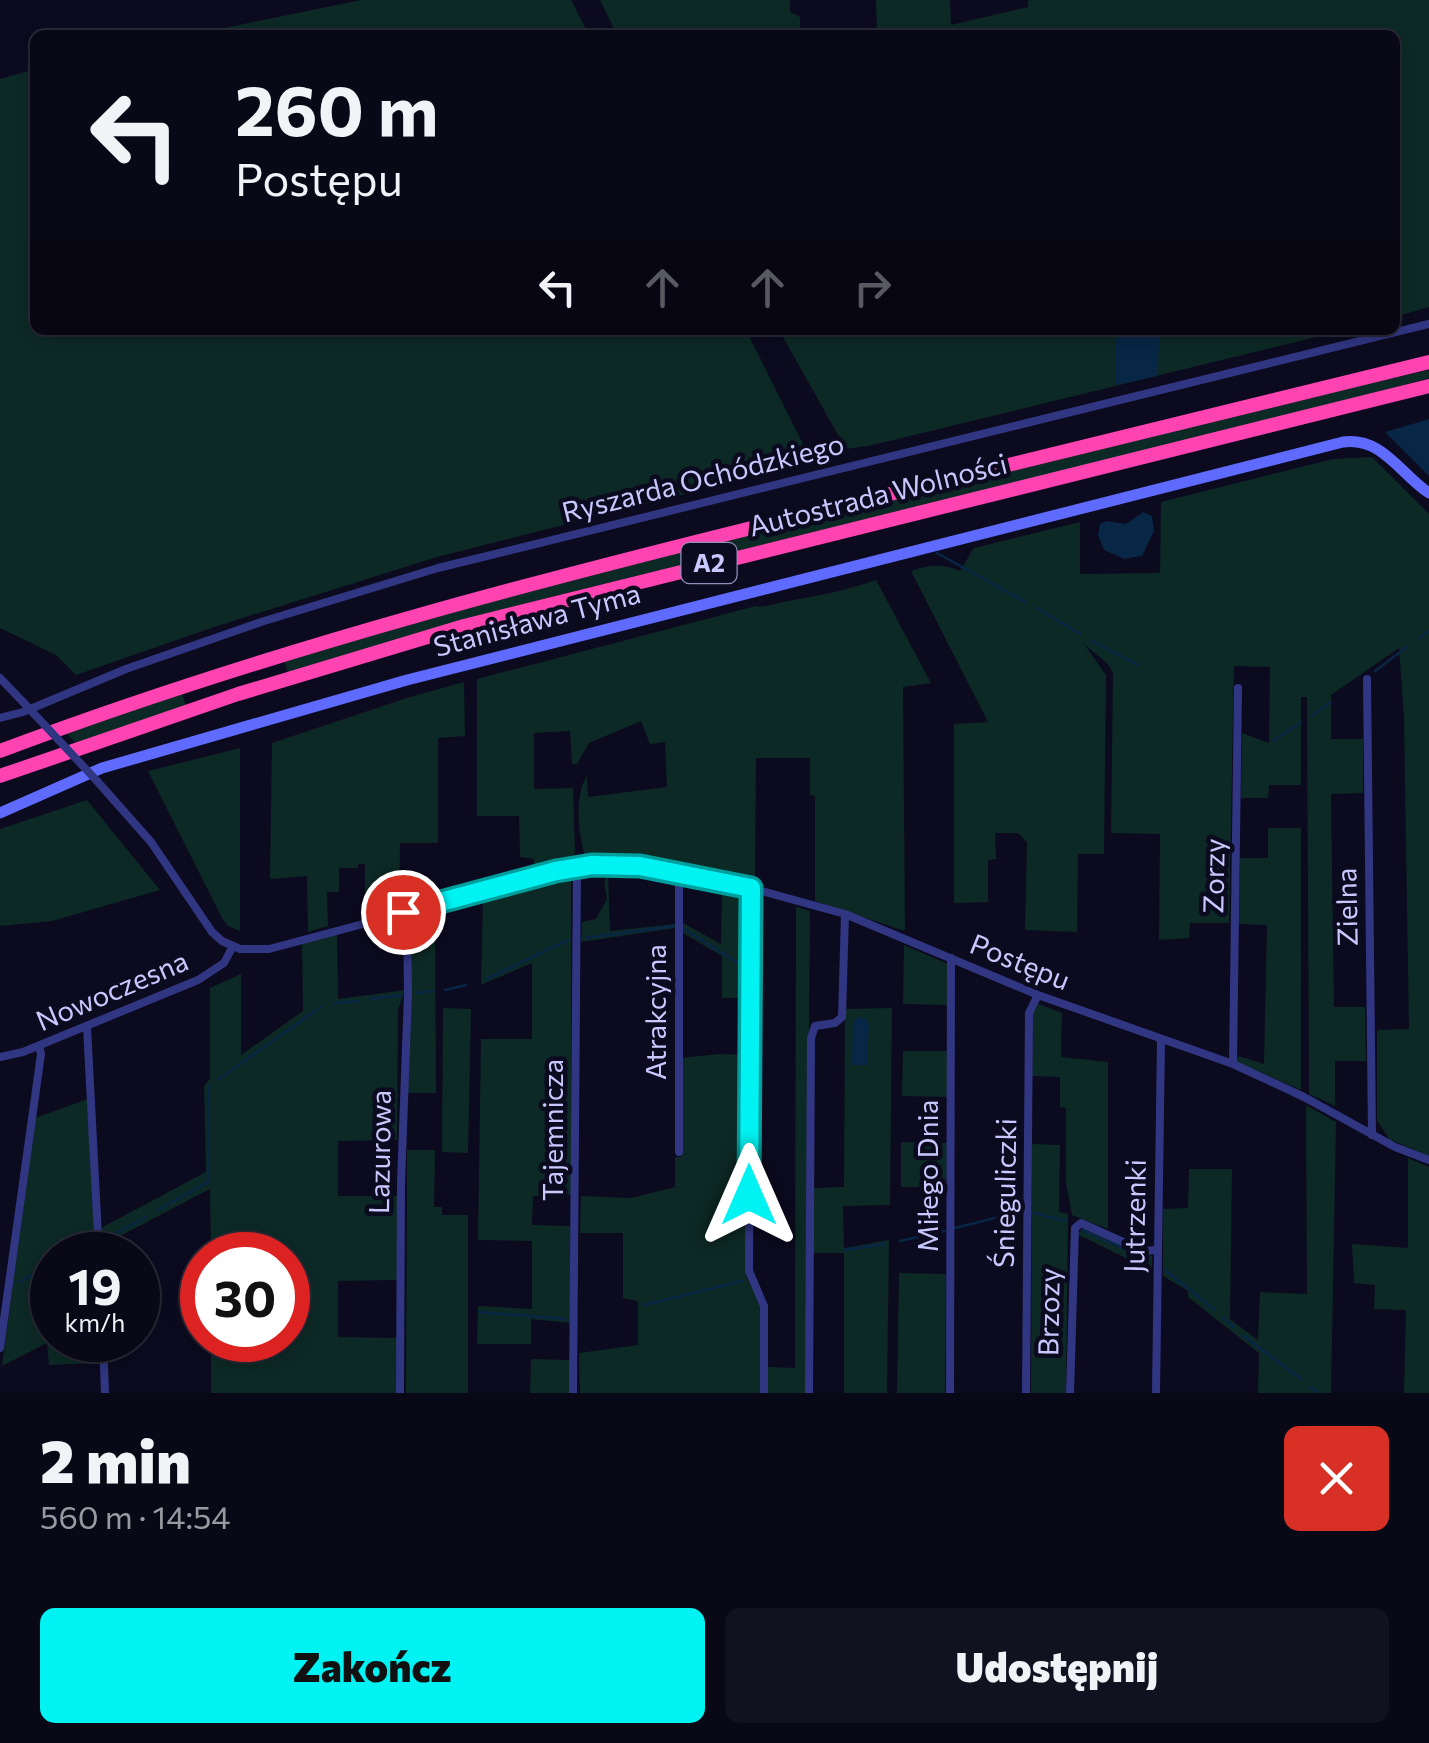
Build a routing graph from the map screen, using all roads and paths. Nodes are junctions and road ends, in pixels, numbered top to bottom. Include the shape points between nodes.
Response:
1 (1429, 324) edge
2 (1400, 331) edge
3 (1384, 335) edge
4 (1429, 362) edge
5 (1429, 386) edge
6 (1429, 493) edge
7 (0, 678) edge
8 (1367, 679) dead end
9 (1238, 688) dead end
10 (0, 718) edge
11 (0, 751) edge
12 (0, 776) edge
13 (0, 813) edge
14 (577, 867) junction
15 (679, 872) junction
16 (751, 888) junction
17 (407, 911) junction
18 (844, 914) junction
19 (232, 946) junction
20 (951, 958) junction
21 (1038, 995) junction
22 (88, 1027) junction
23 (1160, 1040) junction
24 (39, 1046) junction
25 (0, 1057) edge
26 (1234, 1064) junction
27 (1372, 1135) junction
28 (678, 1152) dead end
29 (1429, 1160) edge
30 (98, 1232) edge
31 (1157, 1250) junction
32 (3, 1306) edge
33 (0, 1348) edge
34 (104, 1362) edge
35 (105, 1393) edge
36 (400, 1393) edge
37 (574, 1393) edge
38 (764, 1393) edge
39 (809, 1393) edge
40 (950, 1393) edge
41 (1026, 1393) edge
42 (1070, 1393) edge
43 (1156, 1393) edge

1 - 2 street, Ryszarda Ochódzkiego
3 - 10 street, Ryszarda Ochódzkiego via 473,558 262,622
4 - 11 highway, Autostrada Wolności / A2 via 477,598 214,677
5 - 12 highway, Autostrada Wolności / A2 via 483,620
6 - 13 street, Stanisława Tyma via 1378,448 1343,442 422,676 102,768
7 - 19 street, bridge via 151,842 204,924
8 - 27 street, Zielna
9 - 26 street, Zorzy
14 - 15 street, Postępu
14 - 17 street
14 - 37 street, Tajemnicza
15 - 16 street, Postępu
15 - 28 street, Atrakcyjna
16 - 18 street, Postępu
16 - 38 street via 748,1272 764,1306
17 - 19 street via 270,949
17 - 36 street, Lazurowa
18 - 20 street, Postępu
18 - 39 street via 842,1017 815,1026 811,1038
19 - 22 street, Nowoczesna via 210,974
20 - 21 street, Postępu
20 - 40 street, Miłego Dnia
21 - 23 street, Postępu
21 - 41 street, Śnieguliczki via 1029,1013
22 - 24 street, Nowoczesna
22 - 30 street
23 - 26 street, Postępu
23 - 31 street, Jutrzenki
24 - 25 street, Nowoczesna
24 - 32 street
26 - 27 street, Postępu
27 - 29 street, Postępu
31 - 42 street, Brzozy via 1082,1223 1072,1232
31 - 43 street, Jutrzenki
32 - 33 street
34 - 35 street

